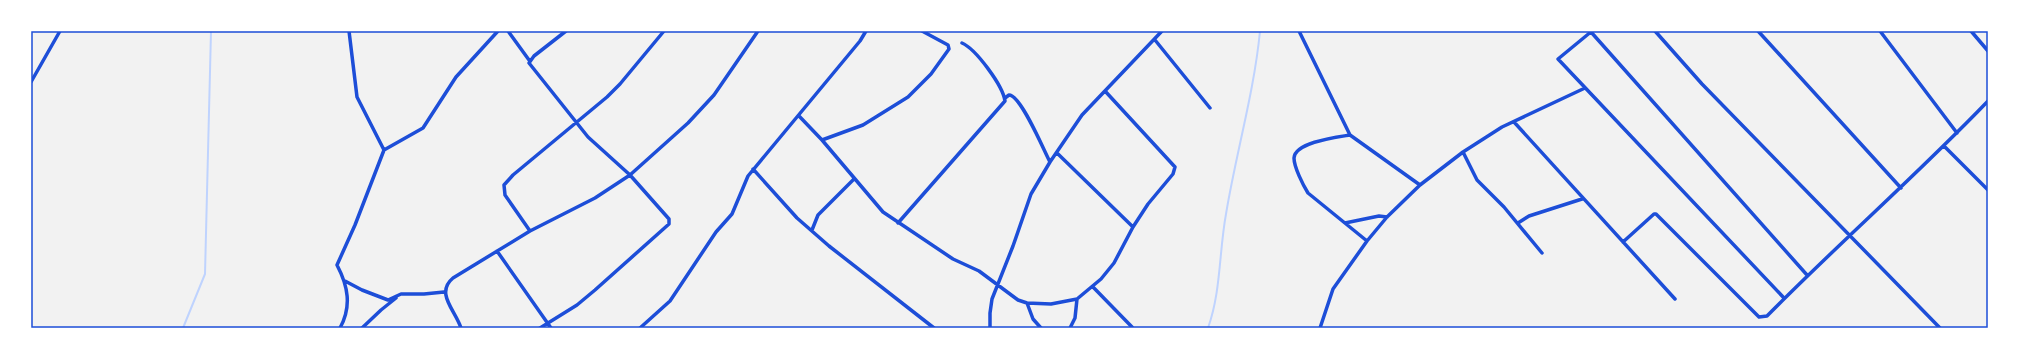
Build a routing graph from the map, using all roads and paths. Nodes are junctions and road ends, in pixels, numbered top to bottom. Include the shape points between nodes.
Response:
1 (54, 31) edge
2 (349, 31) edge
3 (498, 31) edge
4 (508, 31) edge
5 (566, 31) edge
6 (664, 31) edge
7 (758, 31) edge
8 (866, 31) edge
9 (922, 31) edge
10 (1162, 31) edge
11 (1299, 31) edge
12 (1592, 31) edge
13 (1655, 31) edge
14 (1758, 31) edge
15 (1880, 31) edge
16 (1971, 31) edge
17 (59, 33) edge
18 (1155, 40) junction
19 (962, 43) dead end
20 (1988, 52) edge
21 (529, 60) junction
22 (31, 82) edge
23 (1585, 88) junction
24 (1105, 91) junction
25 (1005, 98) junction
26 (1988, 101) edge
27 (1210, 108) dead end
28 (799, 116) junction
29 (1514, 122) junction
30 (577, 123) junction
31 (1957, 133) junction
32 (1350, 135) junction
33 (822, 140) junction
34 (1944, 146) junction
35 (384, 150) junction
36 (1056, 152) junction
37 (1463, 152) junction
38 (1050, 162) junction
39 (753, 169) junction
40 (630, 175) junction
41 (854, 179) junction
42 (1420, 185) junction
43 (1901, 188) junction
44 (1988, 190) edge
45 (1582, 199) junction
46 (1387, 218) junction
47 (898, 223) junction
48 (1345, 223) junction
49 (1518, 224) junction
50 (1133, 228) junction
51 (812, 230) junction
52 (530, 231) junction
53 (1850, 235) junction
54 (1367, 241) junction
55 (1623, 242) junction
56 (497, 251) junction
57 (1542, 253) dead end
58 (1807, 275) junction
59 (345, 281) junction
60 (998, 285) junction
61 (1093, 287) junction
62 (444, 292) junction
63 (401, 294) junction
64 (1077, 298) junction
65 (1784, 298) junction
66 (1675, 299) dead end
67 (1027, 303) junction
68 (548, 324) junction
69 (1132, 327) dead end
70 (340, 328) edge
71 (362, 328) edge
72 (461, 328) edge
73 (540, 328) edge
74 (551, 328) edge
75 (640, 328) edge
76 (934, 328) edge
77 (990, 328) edge
78 (1040, 328) edge
79 (1070, 328) edge
80 (1320, 328) edge
81 (1940, 328) edge

1 - 17 street
2 - 35 street via 357,97
3 - 35 street via 456,77 423,128
4 - 21 street
5 - 21 street
6 - 30 street via 620,84
7 - 40 street via 714,95 688,123
8 - 28 street
9 - 33 street via 948,45 949,49 931,74 908,97 863,125
10 - 18 street
11 - 32 street
12 - 23 street via 1558,59
12 - 58 street
13 - 53 street via 1702,84
14 - 43 street
15 - 31 street
16 - 20 street
17 - 22 street
18 - 24 street
18 - 27 street
19 - 25 street via 976,53 988,68
21 - 30 street
23 - 29 street
23 - 65 street
24 - 36 street via 1082,115
24 - 50 street via 1175,167 1173,174 1148,204
25 - 38 street via 1013,95 1016,98
25 - 47 street via 982,128
26 - 31 street
28 - 33 street
28 - 39 street
29 - 37 street
29 - 45 street
30 - 40 street via 588,137
30 - 52 street via 513,175 504,186 505,195
31 - 34 street
32 - 42 street
32 - 48 street via 1311,142 1295,154 1294,158 1302,184 1308,193
33 - 41 street
34 - 43 street
34 - 44 street
35 - 59 street via 337,265
36 - 38 street
36 - 50 street
37 - 42 street
37 - 49 street via 1477,180
38 - 60 street via 1031,194
39 - 51 street via 797,218
39 - 75 street via 732,214 716,232 670,301
40 - 52 street via 595,198
40 - 68 street via 669,219 668,224 595,290
41 - 47 street via 883,212
41 - 51 street via 818,215
42 - 46 street
43 - 53 street
45 - 49 street via 1529,216
45 - 55 street
46 - 48 street via 1378,216
46 - 54 street
47 - 60 street
48 - 54 street
49 - 57 street
50 - 61 street via 1114,263
51 - 76 street
52 - 56 street
53 - 58 street
53 - 81 street
54 - 80 street via 1333,289
55 - 65 street via 1656,214 1759,317 1767,316
55 - 66 street
56 - 62 street via 453,278 446,284
56 - 68 street
58 - 65 street
59 - 63 street via 388,300
59 - 70 street via 348,311
60 - 67 street via 1018,300
60 - 77 street via 992,299
61 - 64 street
61 - 69 street
62 - 63 street
62 - 72 street
63 - 71 street
64 - 67 street via 1051,304
64 - 79 street via 1075,318
67 - 78 street via 1033,319
68 - 73 street
68 - 74 street

